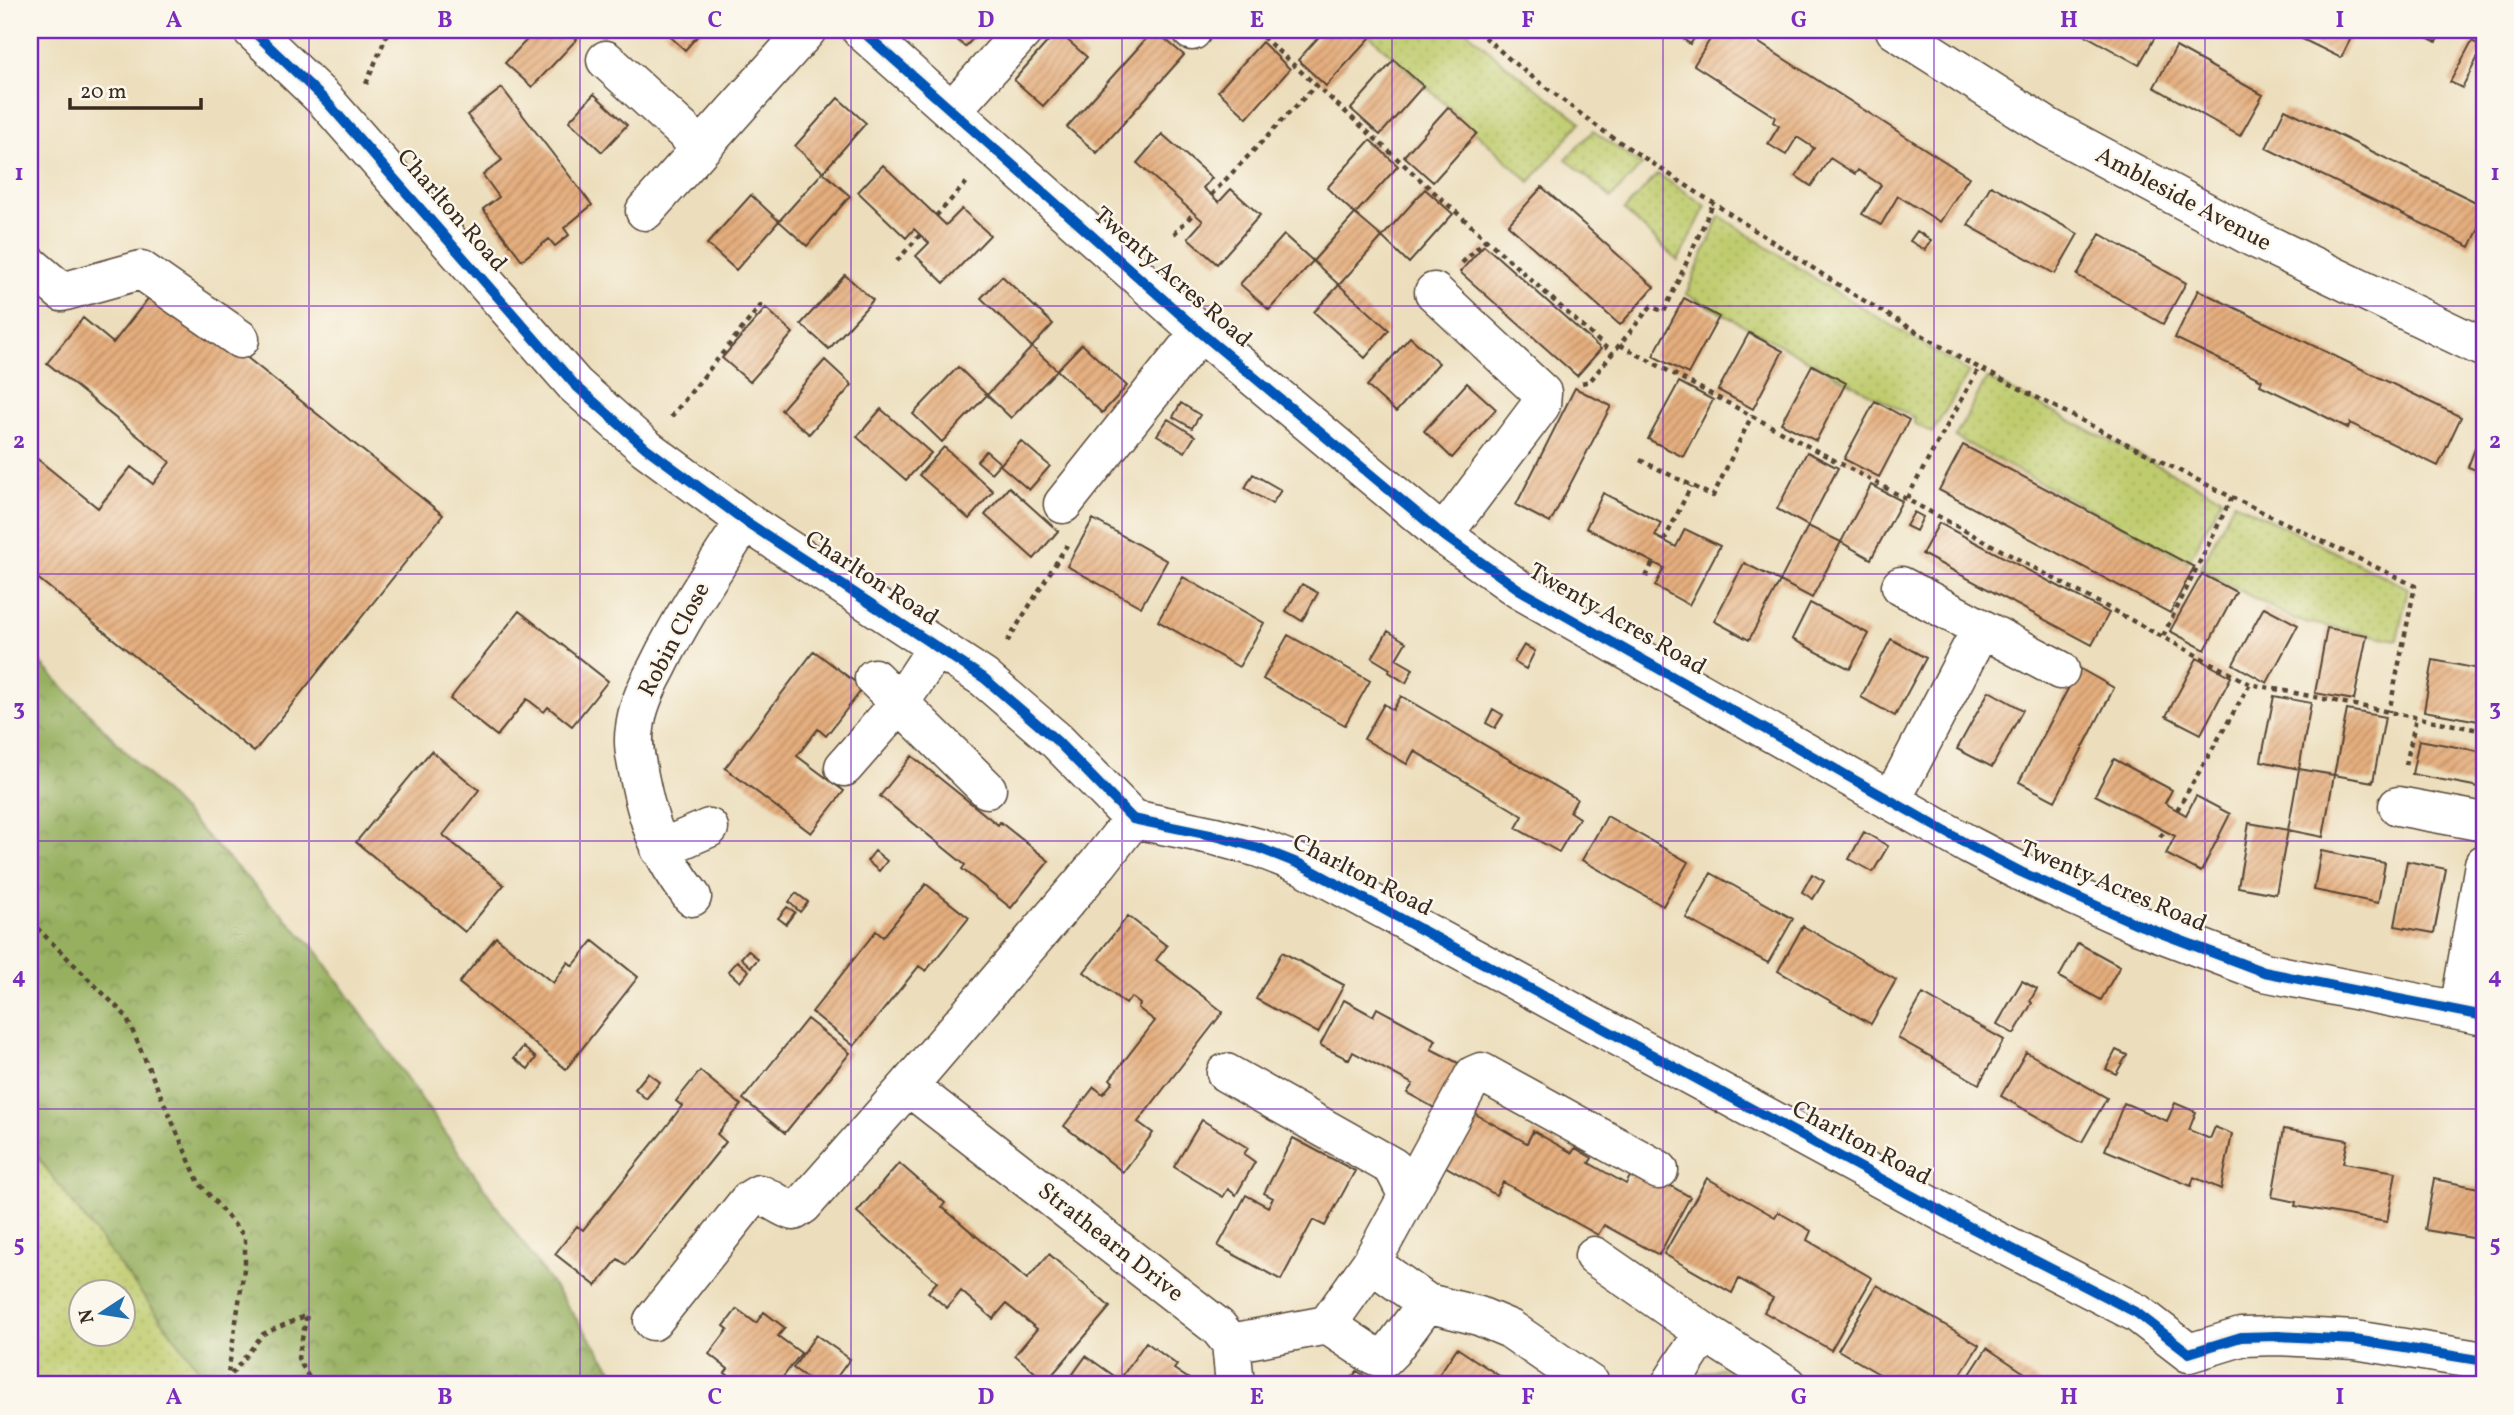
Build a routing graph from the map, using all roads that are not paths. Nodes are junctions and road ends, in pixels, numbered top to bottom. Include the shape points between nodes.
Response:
1 (252, 30) edge
2 (807, 30) edge
3 (862, 30) edge
4 (1024, 30) edge
5 (1895, 30) edge
6 (606, 60) dead end
7 (952, 110) junction
8 (701, 147) junction
9 (645, 211) dead end
10 (30, 265) edge
11 (1434, 292) dead end
12 (1200, 332) junction
13 (240, 340) dead end
14 (2484, 348) edge
15 (1063, 504) road end
16 (745, 521) junction
17 (1443, 535) junction
18 (1901, 586) dead end
19 (1981, 629) junction
20 (937, 647) junction
21 (2060, 670) dead end
22 (887, 690) junction
23 (844, 767) dead end
24 (987, 789) dead end
25 (1891, 801) junction
26 (2398, 806) dead end
27 (1133, 819) junction
28 (2484, 822) edge
29 (709, 828) dead end
30 (660, 849) junction
31 (2484, 863) edge
32 (692, 897) dead end
33 (2471, 1014) edge
34 (1226, 1073) dead end
35 (908, 1087) junction
36 (1659, 1170) dead end
37 (1408, 1196) junction
38 (1594, 1256) dead end
39 (1371, 1263) junction
40 (1427, 1303) junction
41 (653, 1321) dead end
42 (1327, 1325) junction
43 (1704, 1332) junction
44 (1231, 1343) junction
45 (2484, 1361) edge
46 (2192, 1369) edge
47 (1235, 1385) edge
48 (1591, 1385) edge
49 (1670, 1385) edge
50 (1788, 1385) edge

1 - 16 street, Charlton Road via 349,126 575,385 646,448
2 - 8 street
3 - 7 street, Twenty Acres Road
4 - 7 street
5 - 14 street, Ambleside Avenue via 2060,134 2252,237
6 - 8 street
7 - 12 street, Twenty Acres Road
8 - 9 street
10 - 13 street via 62,292 141,270
11 - 17 street via 1542,393 1541,404
12 - 15 street
12 - 17 street, Twenty Acres Road
16 - 20 street, Charlton Road
16 - 30 street, Robin Close via 691,604 639,709 636,756
17 - 25 street, Twenty Acres Road via 1520,590
18 - 19 street
19 - 21 street
19 - 25 street
20 - 22 street
20 - 27 street, Charlton Road via 984,678 1058,741
22 - 23 street
22 - 24 street
25 - 33 street, Twenty Acres Road via 2021,872 2137,924 2264,972
26 - 28 street
27 - 35 street
27 - 46 street, Charlton Road via 1215,836 1303,865 2137,1313
29 - 30 street
30 - 32 street, Robin Close
31 - 33 street
34 - 37 street via 1393,1167
35 - 41 street via 803,1205 794,1211 784,1209 759,1194 749,1200
35 - 44 street, Strathearn Drive via 1218,1327
36 - 37 street via 1481,1072 1474,1075
37 - 39 street
38 - 43 street
39 - 40 street
39 - 42 street
40 - 42 street via 1383,1359
40 - 48 street via 1510,1329
42 - 44 street
43 - 49 street
43 - 50 street
44 - 47 street
45 - 46 street, Charlton Road via 2355,1339 2241,1337

